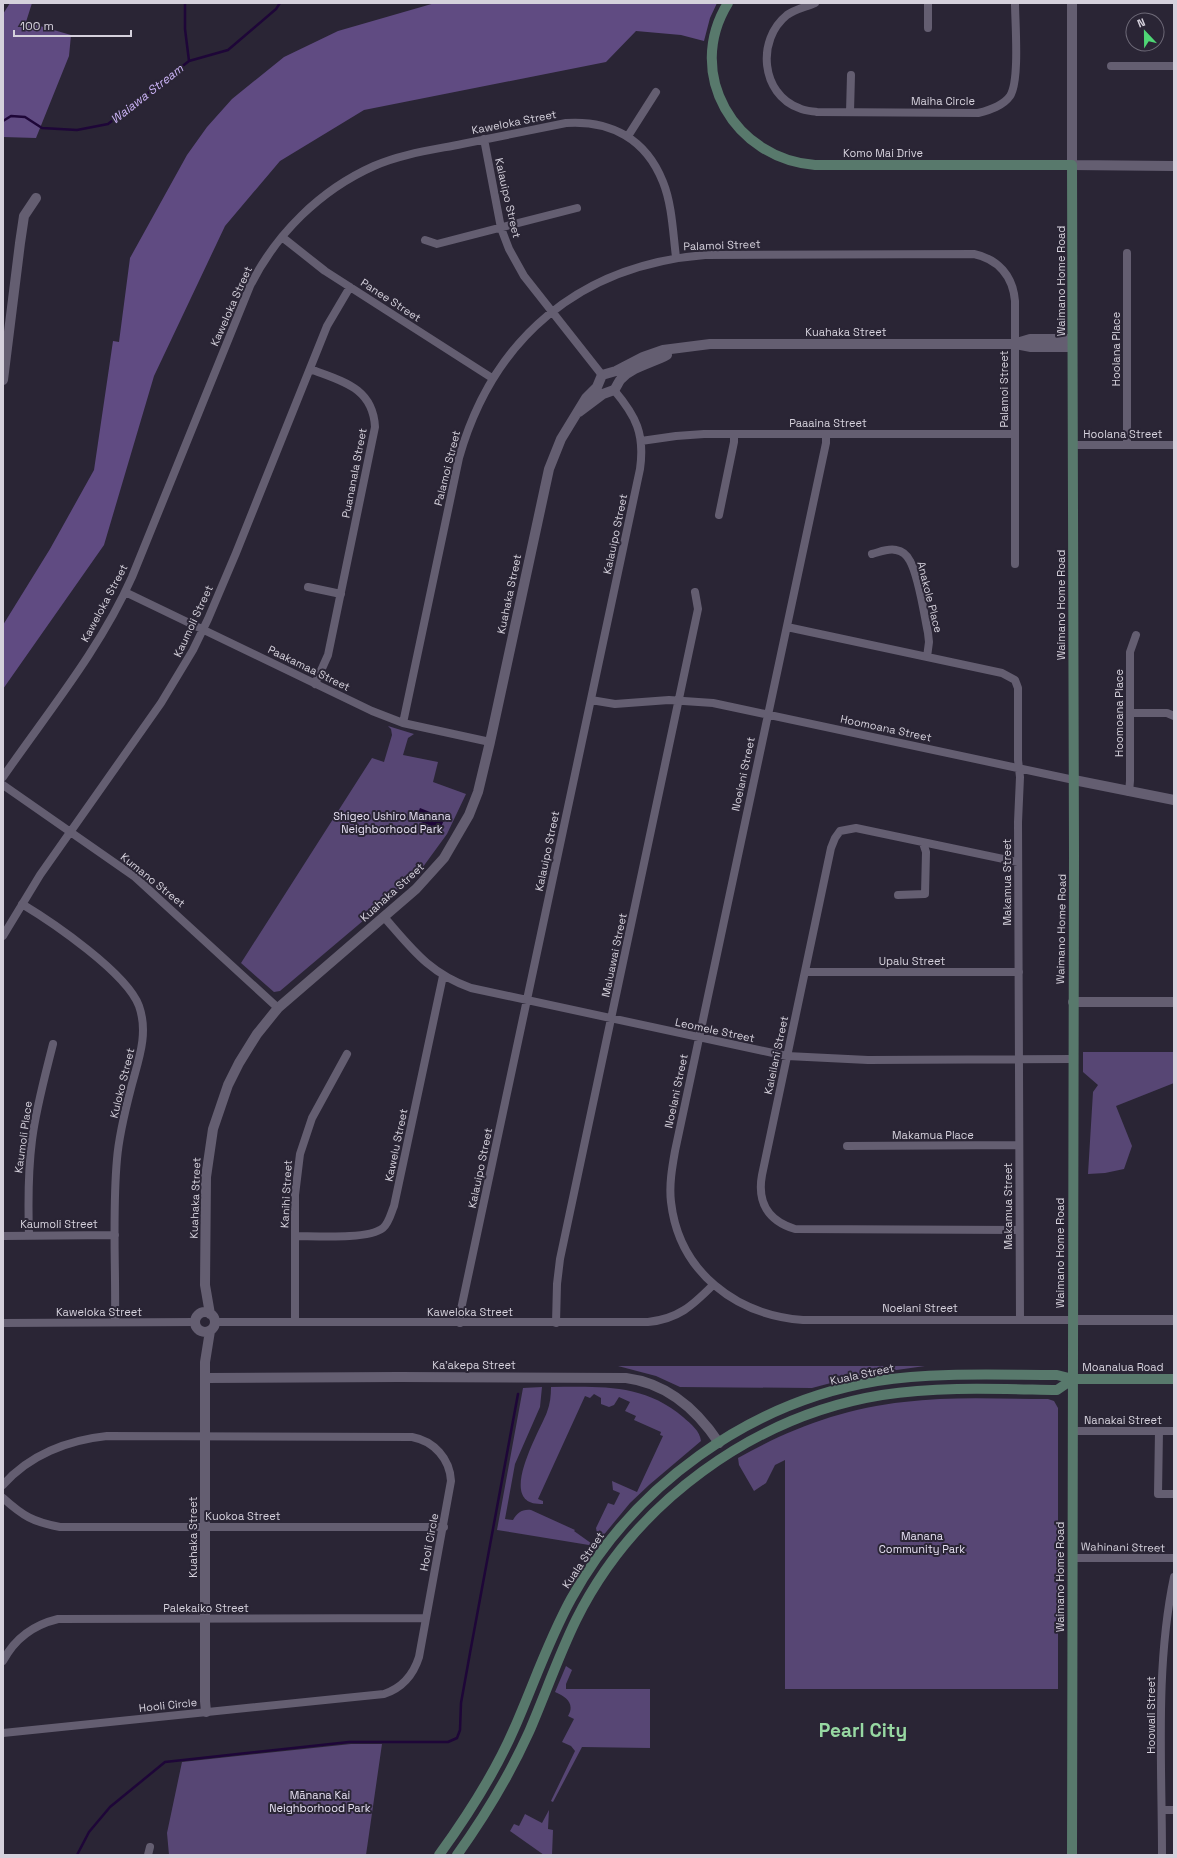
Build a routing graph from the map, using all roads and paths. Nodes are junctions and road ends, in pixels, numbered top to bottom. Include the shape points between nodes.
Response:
1 (728, 3) edge
2 (815, 3) edge
3 (928, 3) edge
4 (1015, 3) edge
5 (1072, 3) edge
6 (928, 28) dead end
7 (1111, 66) dead end
8 (1174, 66) edge
9 (851, 75) dead end
10 (656, 92) dead end
11 (850, 112) junction
12 (628, 136) junction
13 (484, 140) junction
14 (1072, 165) junction
15 (1174, 166) edge
16 (36, 198) dead end
17 (577, 208) dead end
18 (502, 228) junction
19 (282, 237) junction
20 (425, 240) dead end
21 (1127, 253) dead end
22 (676, 257) junction
23 (350, 287) junction
24 (553, 312) junction
25 (1072, 343) junction
26 (1015, 344) junction
27 (678, 349) junction
28 (310, 369) junction
29 (603, 377) junction
30 (492, 378) junction
31 (3, 380) edge
32 (613, 389) junction
33 (578, 413) junction
34 (734, 434) junction
35 (826, 434) junction
36 (1015, 434) junction
37 (641, 441) junction
38 (1072, 445) junction
39 (1127, 445) junction
40 (1174, 445) edge
41 (719, 515) dead end
42 (872, 554) dead end
43 (1015, 564) dead end
44 (308, 587) dead end
45 (125, 592) junction
46 (695, 592) dead end
47 (341, 594) junction
48 (787, 627) junction
49 (203, 629) junction
50 (1136, 635) dead end
51 (927, 657) junction
52 (315, 684) junction
53 (591, 700) junction
54 (679, 700) junction
55 (1130, 713) junction
56 (768, 715) junction
57 (1174, 716) edge
58 (403, 723) junction
59 (490, 742) junction
60 (1019, 768) junction
61 (3, 777) edge
62 (1074, 780) junction
63 (3, 784) edge
64 (1129, 792) junction
65 (1174, 800) edge
66 (71, 832) junction
67 (923, 843) junction
68 (1018, 862) junction
69 (898, 895) dead end
70 (22, 904) junction
71 (384, 917) junction
72 (3, 936) edge
73 (806, 972) junction
74 (1019, 972) junction
75 (443, 976) junction
76 (527, 1001) junction
77 (1073, 1002) junction
78 (1174, 1002) edge
79 (278, 1008) junction
80 (612, 1019) junction
81 (699, 1038) junction
82 (53, 1044) dead end
83 (348, 1054) dead end
84 (787, 1056) junction
85 (1073, 1059) junction
86 (1020, 1060) junction
87 (1019, 1145) junction
88 (847, 1146) dead end
89 (1020, 1230) junction
90 (29, 1235) junction
91 (115, 1235) junction
92 (3, 1236) edge
93 (295, 1236) junction
94 (713, 1285) junction
95 (1020, 1320) junction
96 (1072, 1320) junction
97 (1174, 1320) edge
98 (115, 1322) junction
99 (205, 1322) junction
100 (295, 1322) junction
101 (460, 1322) junction
102 (3, 1323) edge
103 (556, 1323) junction
104 (206, 1378) junction
105 (1174, 1378) edge
106 (1073, 1379) junction
107 (1073, 1431) junction
108 (1159, 1431) junction
109 (1174, 1431) edge
110 (205, 1436) junction
111 (719, 1443) junction
112 (727, 1455) junction
113 (3, 1485) edge
114 (1174, 1494) edge
115 (3, 1498) edge
116 (444, 1527) junction
117 (205, 1528) junction
118 (606, 1546) junction
119 (618, 1555) junction
120 (1072, 1558) junction
121 (1174, 1558) edge
122 (1174, 1577) edge
123 (426, 1618) junction
124 (205, 1619) junction
125 (3, 1661) edge
126 (206, 1712) junction
127 (3, 1733) edge
128 (1162, 1810) junction
129 (1174, 1810) edge
130 (469, 1813) junction
131 (481, 1821) junction
132 (439, 1855) edge
133 (457, 1855) edge
134 (1072, 1855) edge
135 (1162, 1855) edge

1 - 14 main road, Komo Mai Drive via 718,26 713,47 716,88 735,124 750,140 772,155 790,162 815,165
2 - 11 street, Maiha Circle via 795,11 776,27 766,55 771,80 782,97 799,108 817,112
3 - 6 street
4 - 11 street, Maiha Circle via 1015,76 1010,95 999,106 978,112
5 - 14 street, Waimano Home Road
7 - 8 street
9 - 11 street
10 - 12 street
12 - 13 street, Kaweloka Street via 605,126 578,122
12 - 22 street, Kaweloka Street via 650,158 663,182 668,199
13 - 18 street, Kalauipo Street
13 - 19 street, Kaweloka Street via 408,155 374,166 316,202
14 - 15 street, Komo Mai Drive
14 - 25 main road, Waimano Home Road
16 - 31 street via 24,216
17 - 18 street
18 - 20 street via 437,244
18 - 24 street, Kalauipo Street via 516,263
19 - 23 street, Panee Street via 311,261
19 - 45 street, Kaweloka Street via 255,274 243,301
21 - 39 street, Hoolana Place
22 - 24 street, Palamoi Street via 631,269 604,280
22 - 26 street, Palamoi Street via 948,254 982,256 999,266 1013,286
23 - 28 street, Kaumoli Street via 327,326
23 - 30 street, Panee Street
24 - 29 street, Kalauipo Street
24 - 30 street, Palamoi Street via 517,345
25 - 26 street, Kuahaka Street via 1030,340
25 - 38 main road, Waimano Home Road
26 - 27 street, Kuahaka Street via 710,344
26 - 36 street, Palamoi Street
27 - 29 street, Kuahaka Street via 651,354
27 - 32 street, Kuahaka Street via 626,375
28 - 47 street, Puananala Street via 356,388 368,400 375,420 374,436
28 - 49 street, Kaumoli Street
29 - 32 street via 601,389
29 - 32 street via 616,377
29 - 33 street, Kuahaka Street
30 - 58 street, Palamoi Street via 474,412 459,458
32 - 33 street, Kuahaka Street
32 - 37 street, Kalauipo Street via 634,416
33 - 59 street, Kuahaka Street via 561,439 549,469
34 - 35 street, Paaaina Street
34 - 37 street, Paaaina Street via 676,436
34 - 41 street
35 - 36 street, Paaaina Street
35 - 48 street, Noelani Street
36 - 43 street, Palamoi Street
37 - 53 street, Kalauipo Street via 640,469
38 - 39 street, Hoolana Street
38 - 62 main road, Waimano Home Road
39 - 40 street, Hoolana Street
42 - 51 street, Anakole Place via 890,549 897,550 910,560 928,633
44 - 47 street
45 - 49 street, Paakamaa Street
45 - 61 street, Kaweloka Street via 90,652
46 - 54 street, Maluawai Street via 698,609
47 - 52 street, Puananala Street via 328,655
48 - 51 street, Makamua Street
48 - 56 street, Noelani Street
49 - 52 street, Paakamaa Street
49 - 66 street, Kaumoli Street via 161,703
50 - 55 street, Hoomoana Place via 1130,652
51 - 60 street, Makamua Street via 1002,673 1015,680 1018,695
52 - 58 street, Paakamaa Street
53 - 54 street, Hoomoana Street via 615,704
53 - 76 street, Kalauipo Street
54 - 56 street, Hoomoana Street via 713,703
54 - 80 street, Maluawai Street
55 - 57 street via 1167,713
55 - 64 street, Hoomoana Place
56 - 60 street, Hoomoana Street
56 - 81 street, Noelani Street
58 - 59 street, Paakamaa Street
59 - 71 street, Kuahaka Street via 478,792 456,840 430,875
60 - 62 street, Hoomoana Street
60 - 68 street, Makamua Street
62 - 64 street, Hoomoana Street
62 - 77 main road, Waimano Home Road
63 - 66 street, Kumano Street
64 - 65 street, Hoomoana Street
66 - 70 street, Kaumoli Street
66 - 79 street, Kumano Street via 135,877
67 - 68 street, Kaleilani Street
67 - 69 street via 926,852 925,894
67 - 73 street, Kaleilani Street via 856,828 840,831 831,848
68 - 74 street, Makamua Street
70 - 72 street, Kaumoli Street
70 - 91 street, Kuloko Street via 76,941 120,978 134,995 142,1014 143,1040 117,1158
71 - 75 street, Leomele Street via 420,958
71 - 79 street, Kuahaka Street
73 - 74 street, Upalu Street
73 - 84 street, Kaleilani Street
74 - 86 street, Makamua Street
75 - 76 street, Leomele Street via 471,988
75 - 93 street, Kawelu Street via 389,1220 383,1228 370,1233
76 - 80 street, Leomele Street
76 - 101 street, Kalauipo Street
77 - 78 street
77 - 85 main road, Waimano Home Road
79 - 99 street, Kuahaka Street via 239,1062 213,1129 206,1177
80 - 81 street, Leomele Street
80 - 103 street, Maluawai Street via 560,1259
81 - 84 street, Leomele Street
81 - 94 street, Noelani Street via 672,1166 671,1193 680,1237 692,1259
82 - 90 street, Kaumoli Place via 32,1140 28,1184
83 - 93 street, Kanihi Street via 320,1102 303,1140 295,1182
84 - 86 street, Leomele Street via 868,1060
84 - 89 street, Kaleilani Street via 760,1189 766,1209 778,1222 787,1227 805,1230
85 - 86 street, Leomele Street
85 - 96 main road, Waimano Home Road
86 - 87 street, Makamua Street
87 - 88 street, Makamua Place
87 - 89 street, Makamua Street
89 - 95 street, Makamua Street
90 - 91 street, Kaumoli Street
90 - 92 street, Kaumoli Street
91 - 98 street, Kuloko Street
93 - 100 street, Kanihi Street
94 - 95 street, Noelani Street via 744,1306 770,1316 787,1319
94 - 103 street, Kaweloka Street via 687,1309 659,1321
95 - 96 street, Noelani Street
96 - 97 street, Noelani Street
96 - 106 main road, Waimano Home Road
98 - 99 street, Kaweloka Street
98 - 102 street, Kaweloka Street
99 - 100 street, Kaweloka Street
99 - 104 street, Kuahaka Street
100 - 101 street, Kaweloka Street
101 - 103 street, Kaweloka Street
104 - 110 street, Kuahaka Street
104 - 111 street, Ka'akepa Street via 636,1379 658,1387 683,1403 700,1418
105 - 106 main road, Moanalua Road
106 - 107 main road, Waimano Home Road
106 - 111 main road, Kuala Street via 1057,1375 947,1375 876,1382 832,1392 789,1407 765,1417
106 - 112 main road via 1057,1390 917,1391 861,1399 794,1420
107 - 108 street, Nanakai Street
107 - 120 main road, Waimano Home Road
108 - 109 street, Nanakai Street
108 - 114 street via 1158,1494
110 - 113 street, Hooli Circle via 107,1436 80,1440 41,1455
110 - 116 street, Hooli Circle via 403,1436 420,1439 438,1450 450,1471 451,1486
110 - 117 street, Kuahaka Street
111 - 112 main road
111 - 118 main road, Kuala Street via 693,1460 658,1490 630,1517
112 - 119 main road via 700,1473 655,1513
115 - 117 street, Kuokoa Street via 35,1521 60,1527
116 - 117 street, Kuokoa Street
116 - 123 street, Hooli Circle
117 - 124 street, Kuahaka Street
118 - 119 main road
118 - 130 main road, Kuala Street via 570,1600 514,1729
119 - 131 main road via 594,1588 575,1621 528,1733
120 - 121 street, Wahinani Street
120 - 134 main road, Waimano Home Road
122 - 128 street, Hoowali Street via 1162,1653
123 - 124 street, Palekaiko Street
123 - 126 street, Hooli Circle via 416,1666 402,1685 390,1692
124 - 125 street, Palekaiko Street via 58,1619 26,1632
124 - 126 street, Kuahaka Street
126 - 127 street, Hooli Circle
128 - 129 street
128 - 135 street, Hoowali Street
130 - 131 main road
130 - 132 main road, Kuala Street
131 - 133 main road

